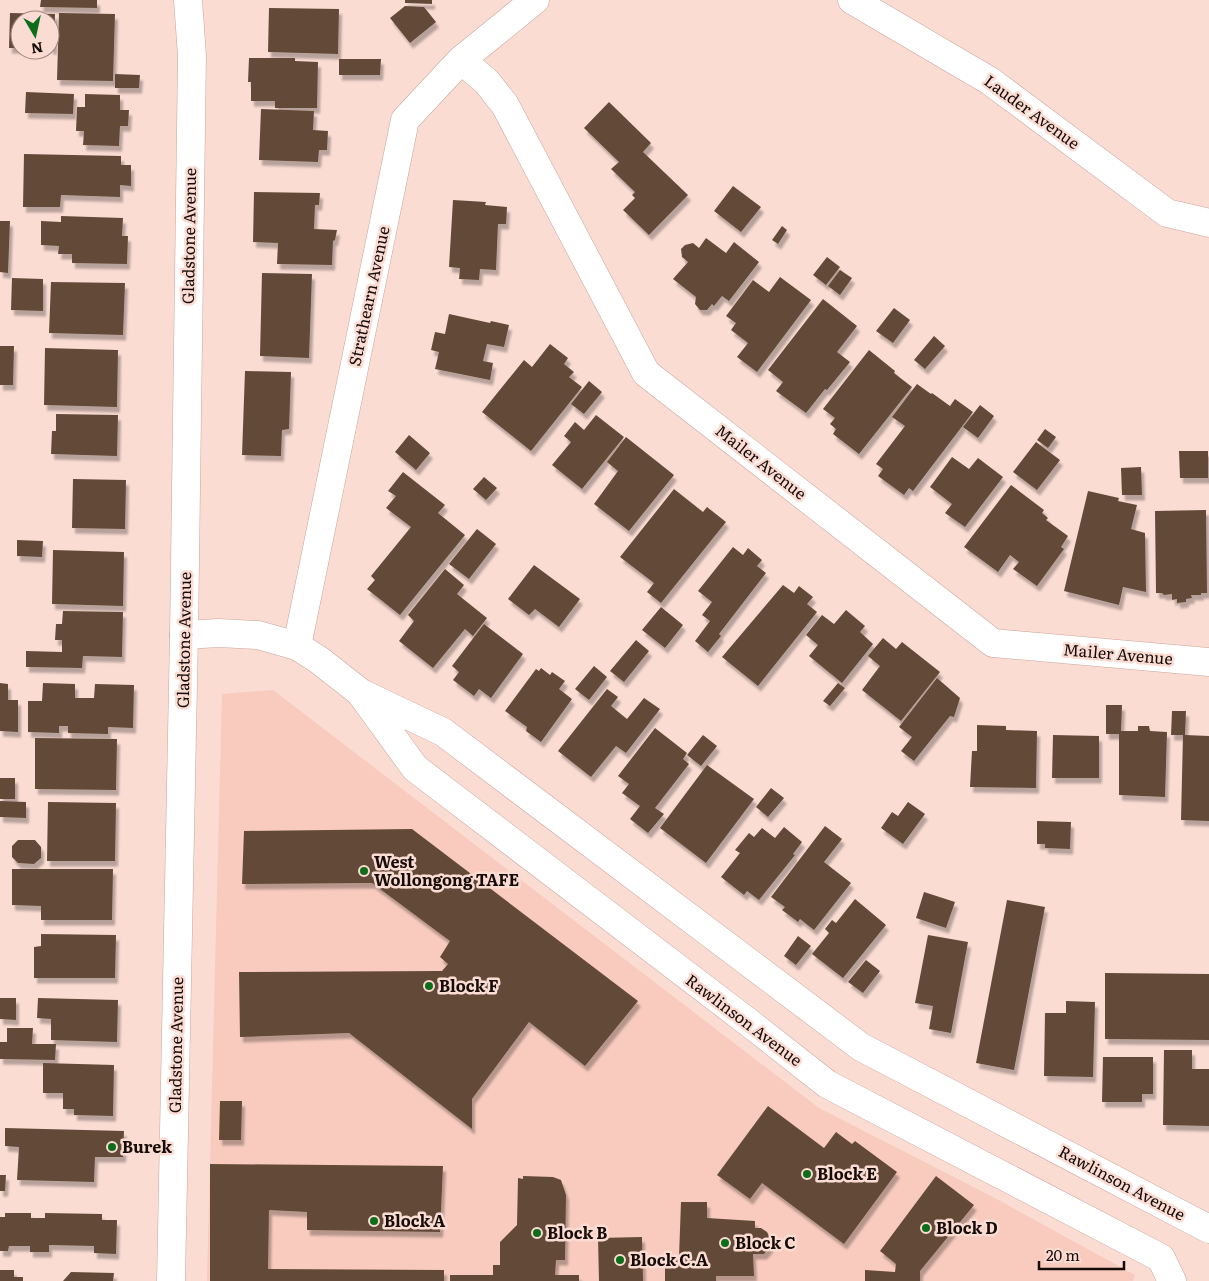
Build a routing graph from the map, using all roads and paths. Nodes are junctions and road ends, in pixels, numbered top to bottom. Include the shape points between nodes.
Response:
1 (188, 0) edge
2 (535, 0) edge
3 (852, 0) edge
4 (461, 60) junction
5 (1209, 223) edge
6 (184, 635) junction
7 (297, 646) junction
8 (1209, 662) edge
9 (361, 694) junction
10 (1209, 1229) edge
11 (171, 1281) edge
12 (1172, 1281) edge

1 - 6 street, Gladstone Avenue via 192,56
2 - 4 street, Strathearn Avenue
3 - 5 street, Lauder Avenue via 990,81 1167,213
4 - 7 street, Strathearn Avenue via 406,120
4 - 8 street, Mailer Avenue via 487,82 505,105 646,373 993,643
6 - 7 street, Rawlinson Avenue via 258,635
6 - 11 street, Gladstone Avenue
7 - 9 street, Rawlinson Avenue
9 - 10 street, Rawlinson Avenue via 443,732 861,1048
9 - 12 street, Rawlinson Avenue via 415,768 827,1084 1161,1258

